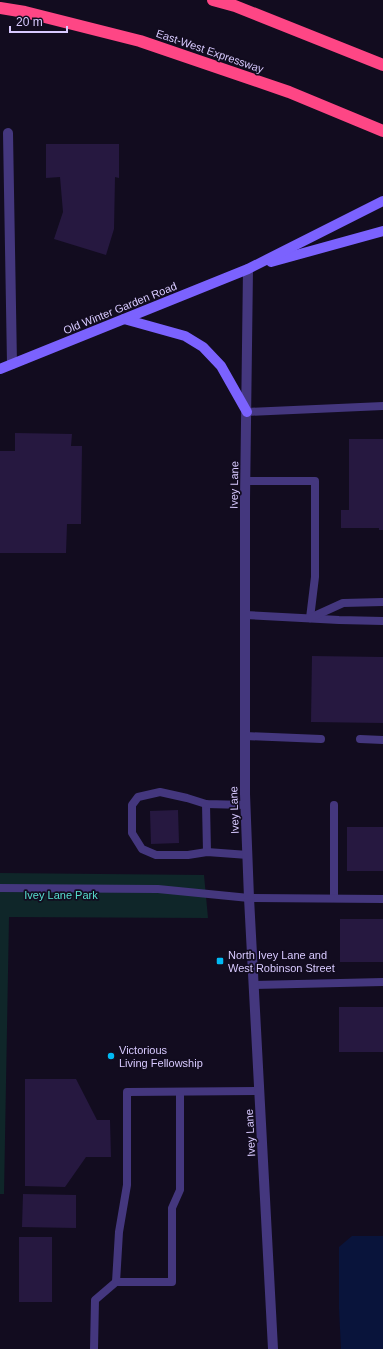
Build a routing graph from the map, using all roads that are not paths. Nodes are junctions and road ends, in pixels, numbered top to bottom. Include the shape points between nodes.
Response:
1 (213, 0) edge
2 (0, 8) edge
3 (383, 65) edge
4 (379, 129) edge
5 (4, 132) edge
6 (383, 201) edge
7 (383, 230) edge
8 (248, 269) junction
9 (124, 319) junction
10 (12, 364) junction
11 (0, 369) edge
12 (383, 406) edge
13 (246, 412) junction
14 (246, 481) junction
15 (383, 602) edge
16 (245, 615) junction
17 (310, 618) junction
18 (383, 621) edge
19 (245, 736) junction
20 (320, 739) dead end
21 (360, 739) dead end
22 (383, 740) edge
23 (206, 804) junction
24 (246, 805) junction
25 (334, 806) dead end
26 (207, 852) junction
27 (248, 855) junction
28 (0, 888) edge
29 (249, 898) junction
30 (334, 898) junction
31 (383, 899) edge
32 (383, 982) edge
33 (254, 985) junction
34 (260, 1091) junction
35 (180, 1092) junction
36 (116, 1282) junction
37 (94, 1349) edge
38 (274, 1349) edge

1 - 3 highway via 235,6
2 - 4 highway, East-West Expressway via 140,41 289,92
5 - 10 street
6 - 8 main road, Old Winter Garden Road
7 - 8 main road, Old Winter Garden Road
8 - 9 main road, Old Winter Garden Road
8 - 13 street, Ivey Lane
9 - 10 main road, Old Winter Garden Road
9 - 13 main road via 185,336 203,346 221,366
10 - 11 main road, Old Winter Garden Road
12 - 13 lane
13 - 14 street, Ivey Lane
14 - 16 street, Ivey Lane
14 - 17 lane via 315,481 315,577
15 - 17 lane via 342,603
16 - 17 lane
16 - 19 street, Ivey Lane
17 - 18 lane
19 - 20 lane
19 - 24 street, Ivey Lane
21 - 22 lane
23 - 24 lane
23 - 26 lane
23 - 26 lane via 160,792 138,797 132,805 132,833 142,849 156,855
24 - 27 street, Ivey Lane
25 - 30 lane
26 - 27 lane
27 - 29 street, Ivey Lane
28 - 29 lane via 158,890
29 - 30 lane
29 - 33 street, Ivey Lane
30 - 31 lane
32 - 33 lane
33 - 34 street, Ivey Lane
34 - 35 lane
34 - 38 street, Ivey Lane
35 - 36 lane via 128,1092 127,1185 119,1232
35 - 36 lane via 180,1190 172,1208 172,1282
36 - 37 lane via 96,1300

